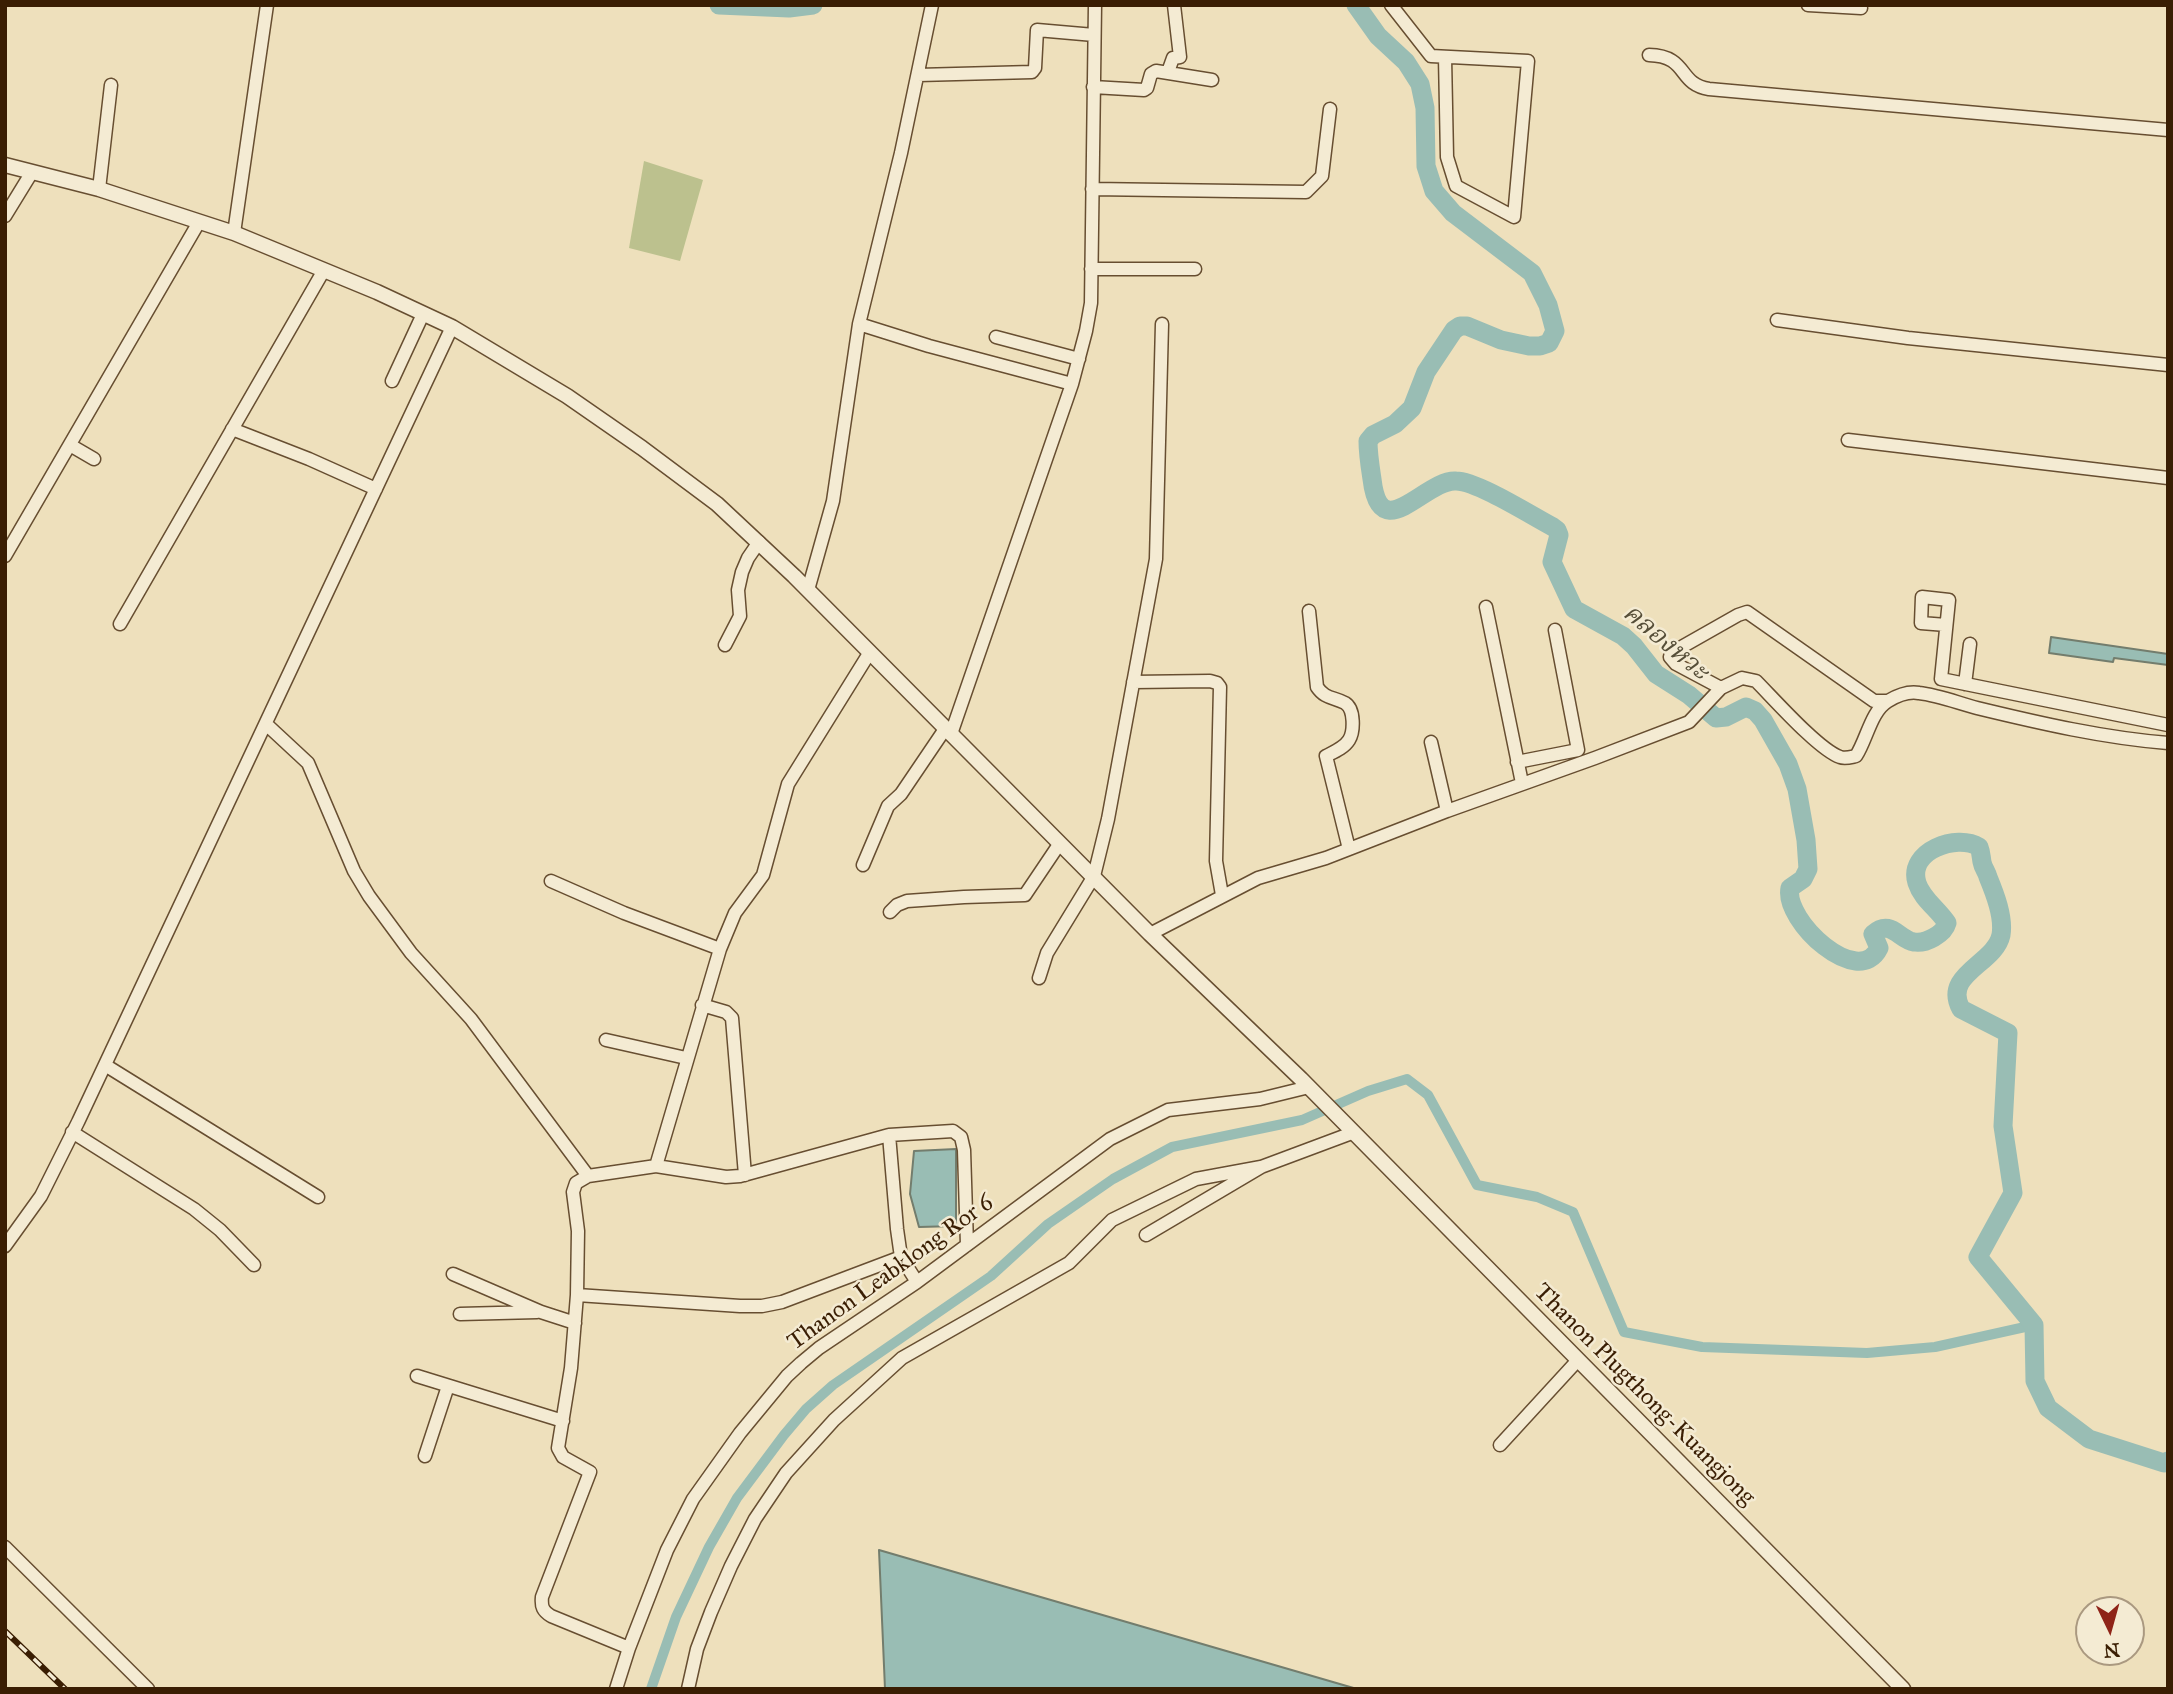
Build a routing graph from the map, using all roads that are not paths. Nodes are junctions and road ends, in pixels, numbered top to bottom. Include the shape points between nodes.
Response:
1 (267, 5) edge
2 (932, 5) edge
3 (1095, 5) edge
4 (1174, 5) edge
5 (1391, 5) edge
6 (1808, 5) edge
7 (1861, 8) dead end
8 (1094, 35) junction
9 (1650, 55) dead end
10 (1445, 57) junction
11 (1168, 72) junction
12 (918, 75) junction
13 (1212, 80) dead end
14 (111, 85) dead end
15 (1093, 87) junction
16 (1330, 109) dead end
17 (2168, 130) edge
18 (5, 166) edge
19 (32, 172) junction
20 (99, 189) junction
21 (1092, 189) junction
22 (5, 216) edge
23 (199, 222) junction
24 (234, 233) junction
25 (1091, 269) junction
26 (1195, 269) dead end
27 (324, 270) junction
28 (423, 314) junction
29 (1777, 320) dead end
30 (859, 324) junction
31 (1163, 324) dead end
32 (452, 327) junction
33 (1079, 359) junction
34 (999, 364) junction
35 (2168, 365) edge
36 (392, 382) dead end
37 (1072, 384) junction
38 (232, 429) junction
39 (1847, 440) dead end
40 (70, 445) junction
41 (94, 459) dead end
42 (2168, 478) edge
43 (376, 489) junction
44 (759, 542) junction
45 (5, 556) edge
46 (808, 590) junction
47 (1486, 607) dead end
48 (1308, 611) dead end
49 (120, 624) dead end
50 (1946, 625) dead end
51 (1555, 630) dead end
52 (1970, 644) dead end
53 (725, 645) dead end
54 (870, 652) junction
55 (1133, 682) junction
56 (1965, 684) junction
57 (1719, 689) junction
58 (1888, 701) junction
59 (265, 724) junction
60 (2168, 725) edge
61 (948, 732) junction
62 (1431, 742) dead end
63 (2168, 743) edge
64 (1517, 762) junction
65 (1522, 783) junction
66 (1447, 811) junction
67 (1060, 843) junction
68 (1349, 849) junction
69 (863, 865) dead end
70 (1094, 876) junction
71 (551, 881) dead end
72 (1222, 895) junction
73 (890, 912) dead end
74 (1150, 934) junction
75 (720, 949) junction
76 (1038, 978) dead end
77 (702, 1005) junction
78 (606, 1040) dead end
79 (686, 1058) junction
80 (105, 1065) junction
81 (1309, 1087) junction
82 (72, 1132) junction
83 (1352, 1133) junction
84 (888, 1135) junction
85 (656, 1166) junction
86 (1261, 1167) junction
87 (746, 1175) junction
88 (589, 1176) junction
89 (318, 1198) dead end
90 (1146, 1235) dead end
91 (967, 1245) junction
92 (5, 1246) edge
93 (901, 1257) junction
94 (254, 1265) dead end
95 (453, 1274) dead end
96 (917, 1282) junction
97 (577, 1295) junction
98 (541, 1312) junction
99 (460, 1314) dead end
100 (575, 1323) junction
101 (1578, 1360) junction
102 (417, 1376) dead end
103 (448, 1386) junction
104 (563, 1422) junction
105 (1500, 1445) dead end
106 (425, 1456) dead end
107 (5, 1548) edge
108 (629, 1648) junction
109 (148, 1689) edge
110 (616, 1689) edge
111 (688, 1689) edge
112 (1903, 1689) edge

1 - 24 street
2 - 12 street
3 - 8 street
4 - 11 street via 1180,57 1173,58
5 - 10 street via 1432,56
6 - 7 street
8 - 12 street via 1037,30 1035,68 1030,72
8 - 15 street
9 - 17 street via 1668,57 1702,88
10 - 10 street via 1447,157 1456,186 1514,217 1528,61
11 - 13 street
11 - 15 street via 1152,73 1144,90
12 - 30 street
14 - 20 street
15 - 21 street
16 - 21 street via 1322,176 1306,192
18 - 19 street, Thanon Plugthong-Kuangjong
19 - 20 street, Thanon Plugthong-Kuangjong
19 - 22 street
20 - 23 street, Thanon Plugthong-Kuangjong
21 - 25 street
23 - 24 street, Thanon Plugthong-Kuangjong
23 - 40 street
24 - 27 street, Thanon Plugthong-Kuangjong
25 - 26 street
25 - 33 street via 1090,310
27 - 28 street, Thanon Plugthong-Kuangjong
27 - 38 street
28 - 32 street, Thanon Plugthong-Kuangjong
28 - 36 street
29 - 35 street
30 - 34 street
30 - 46 street via 833,501
31 - 55 street via 1156,559
32 - 43 street
32 - 44 street, Thanon Plugthong-Kuangjong via 567,396 642,448
33 - 34 street via 1000,338
33 - 37 street
34 - 37 street
37 - 61 street
38 - 43 street
38 - 49 street
39 - 42 street
40 - 41 street
40 - 45 street
43 - 59 street
44 - 46 street, Thanon Plugthong-Kuangjong
44 - 53 street via 742,572 740,616
46 - 54 street, Thanon Plugthong-Kuangjong
47 - 64 street
48 - 68 street via 1317,687 1351,712 1349,740 1326,756
50 - 56 street via 1941,679
51 - 64 street via 1578,750
52 - 56 street
54 - 61 street, Thanon Plugthong-Kuangjong
54 - 75 street via 788,784 763,876 735,913
55 - 70 street
55 - 72 street via 1210,681 1220,687 1216,861
56 - 60 street
57 - 58 street via 1742,678 1756,681 1822,746 1847,758 1856,756 1877,712
57 - 58 street via 1675,664 1671,653 1747,612 1874,701
57 - 65 street via 1689,722
58 - 63 street via 1919,693 2060,726
59 - 80 street
59 - 88 street via 308,763 369,896 411,953 471,1019
61 - 67 street, Thanon Plugthong-Kuangjong
61 - 69 street via 888,806
62 - 66 street
64 - 65 street
65 - 66 street
66 - 68 street
67 - 70 street, Thanon Plugthong-Kuangjong
67 - 73 street via 1025,895 907,901
68 - 72 street via 1258,878
70 - 74 street, Thanon Plugthong-Kuangjong
70 - 76 street via 1047,953
71 - 75 street
72 - 74 street
74 - 81 street, Thanon Plugthong-Kuangjong
75 - 77 street
77 - 79 street
77 - 87 street via 732,1018
78 - 79 street
79 - 85 street
80 - 82 street
80 - 89 street
81 - 83 street, Thanon Plugthong-Kuangjong
81 - 91 street, Thanon Leabklong Ror 6 via 1260,1099 1168,1110 1110,1139
82 - 92 street via 41,1196
82 - 94 street via 194,1209
83 - 86 street
83 - 101 street, Thanon Plugthong-Kuangjong
84 - 87 street
84 - 91 street via 954,1131 961,1137
84 - 93 street
85 - 87 street
85 - 88 street
86 - 90 street
86 - 111 street via 1196,1179 1112,1220 1069,1263 902,1359 834,1420 786,1474 755,1519 711,1612
88 - 97 street via 576,1183 573,1192
91 - 96 street, Thanon Leabklong Ror 6
93 - 96 street
93 - 97 street via 762,1306
95 - 98 street
96 - 108 street, Thanon Leabklong Ror 6 via 801,1363 740,1433 679,1525
97 - 100 street
98 - 99 street
98 - 100 street
100 - 104 street
101 - 105 street
101 - 112 street, Thanon Plugthong-Kuangjong
102 - 103 street
103 - 104 street
103 - 106 street
104 - 108 street via 560,1455 590,1472 541,1604 551,1616
107 - 109 street
108 - 110 street, Thanon Leabklong Ror 6

